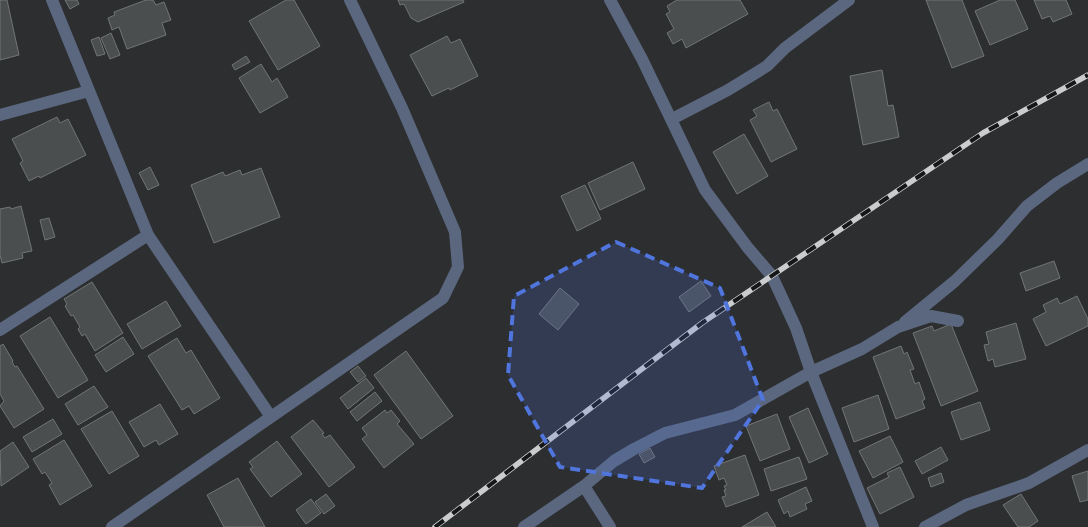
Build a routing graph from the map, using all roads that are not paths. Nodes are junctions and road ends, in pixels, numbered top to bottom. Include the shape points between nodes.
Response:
1 (52, 0) edge
2 (350, 0) edge
3 (610, 0) edge
4 (849, 0) edge
5 (89, 91) junction
6 (0, 116) edge
7 (672, 120) junction
8 (1088, 164) edge
9 (148, 235) junction
10 (958, 321) dead end
11 (898, 327) junction
12 (0, 330) edge
13 (811, 372) junction
14 (271, 417) junction
15 (1088, 450) edge
16 (584, 486) junction
17 (112, 527) edge
18 (524, 527) edge
19 (610, 527) edge
20 (873, 527) edge
21 (925, 527) edge

1 - 5 street
2 - 14 street via 402,108 455,232 458,267 443,298
3 - 7 street
4 - 7 street via 785,48 767,66
5 - 6 street
5 - 9 street
7 - 13 street via 705,190 772,276 796,328
8 - 11 street via 1027,206 955,281
9 - 12 street
9 - 14 street
10 - 11 street via 931,316
11 - 13 street via 862,349
13 - 16 street via 735,415 665,433 614,461
13 - 20 street
14 - 17 street
15 - 21 street via 1029,483 966,505
16 - 18 street
16 - 19 street

